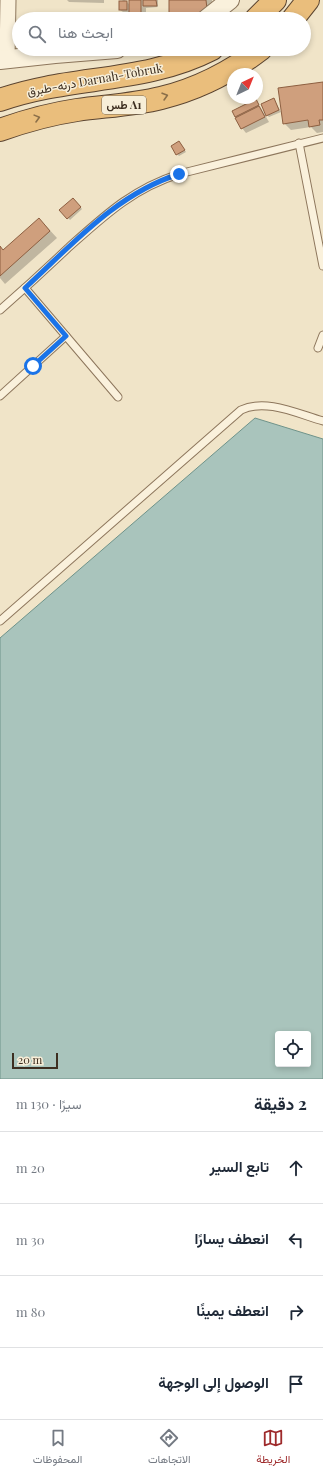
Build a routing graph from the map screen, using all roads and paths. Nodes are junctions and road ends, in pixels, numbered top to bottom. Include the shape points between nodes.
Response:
1 (8, 0) edge
2 (230, 0) edge
3 (275, 0) edge
4 (308, 0) edge
5 (215, 12) edge
6 (263, 12) edge
7 (299, 12) edge
8 (45, 56) edge
9 (196, 56) edge
10 (252, 56) edge
11 (4, 60) edge
12 (0, 100) edge
13 (0, 130) edge
14 (323, 138) edge
15 (299, 143) junction
16 (323, 266) edge
17 (25, 288) junction
18 (0, 310) edge
19 (323, 335) edge
20 (66, 336) junction
21 (318, 348) dead end
22 (0, 396) edge
23 (118, 397) dead end
24 (323, 421) edge
25 (0, 621) edge

1 - 11 street
2 - 5 street
3 - 6 highway
4 - 7 highway
8 - 11 street
9 - 12 highway, درنه-طبرق Darnah-Tobruk / طس A1 via 148,72 41,88
13 -> 10 highway, طس A1 via 45,116 161,98 212,80
14 - 15 lane
15 - 16 lane
15 - 17 lane via 179,174 138,191 107,213
17 - 18 lane
17 - 20 lane
19 - 21 lane
20 - 22 lane
20 - 23 lane
24 - 25 lane via 264,405 241,410

